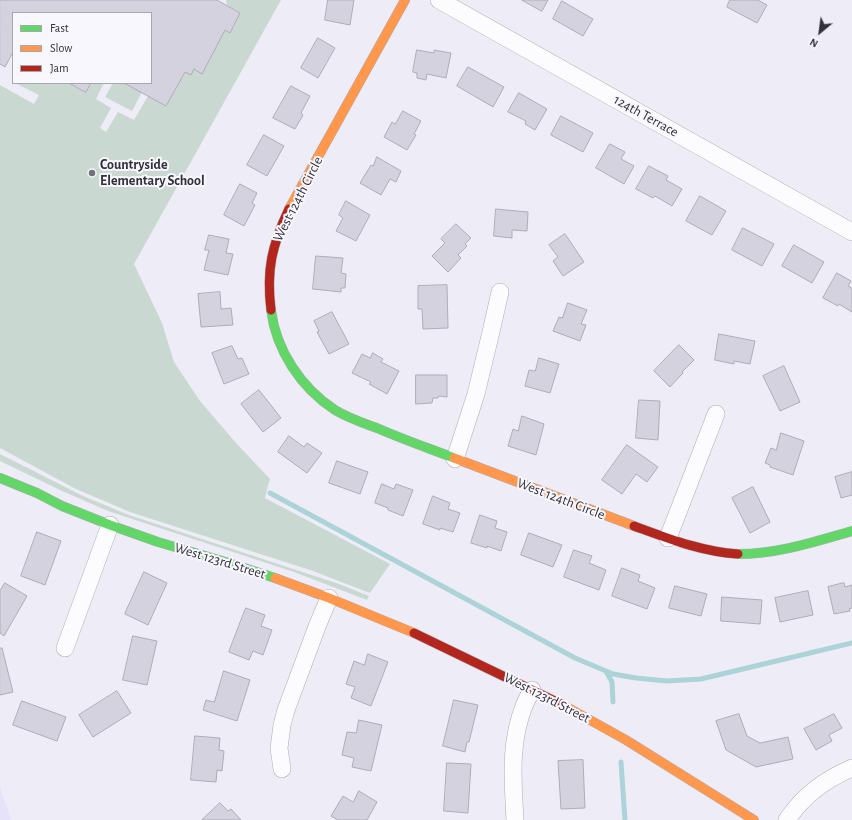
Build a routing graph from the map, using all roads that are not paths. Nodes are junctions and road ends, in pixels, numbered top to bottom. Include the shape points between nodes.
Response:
1 (405, 0) edge
2 (439, 0) edge
3 (852, 232) edge
4 (500, 292) dead end
5 (716, 414) dead end
6 (455, 459) junction
7 (0, 478) edge
8 (110, 525) junction
9 (852, 531) edge
10 (668, 538) junction
11 (329, 598) junction
12 (64, 648) dead end
13 (532, 690) junction
14 (852, 768) edge
15 (282, 769) dead end
16 (515, 820) edge
17 (754, 820) edge
18 (787, 820) edge

1 - 6 street, West 124th Circle via 278,232 269,267 269,304 281,349 290,365 315,394 346,416
2 - 3 street, 124th Terrace
4 - 6 street via 476,394
5 - 10 street
6 - 10 street, West 124th Circle
7 - 8 street, West 123rd Street
8 - 11 street, West 123rd Street
8 - 12 street
9 - 10 street, West 124th Circle via 768,553 720,552 701,549
11 - 13 street, West 123rd Street via 407,630
11 - 15 street via 286,710 279,748
13 - 16 street via 520,718 512,757
13 - 17 street, West 123rd Street via 626,740
14 - 18 street via 816,789 799,803

